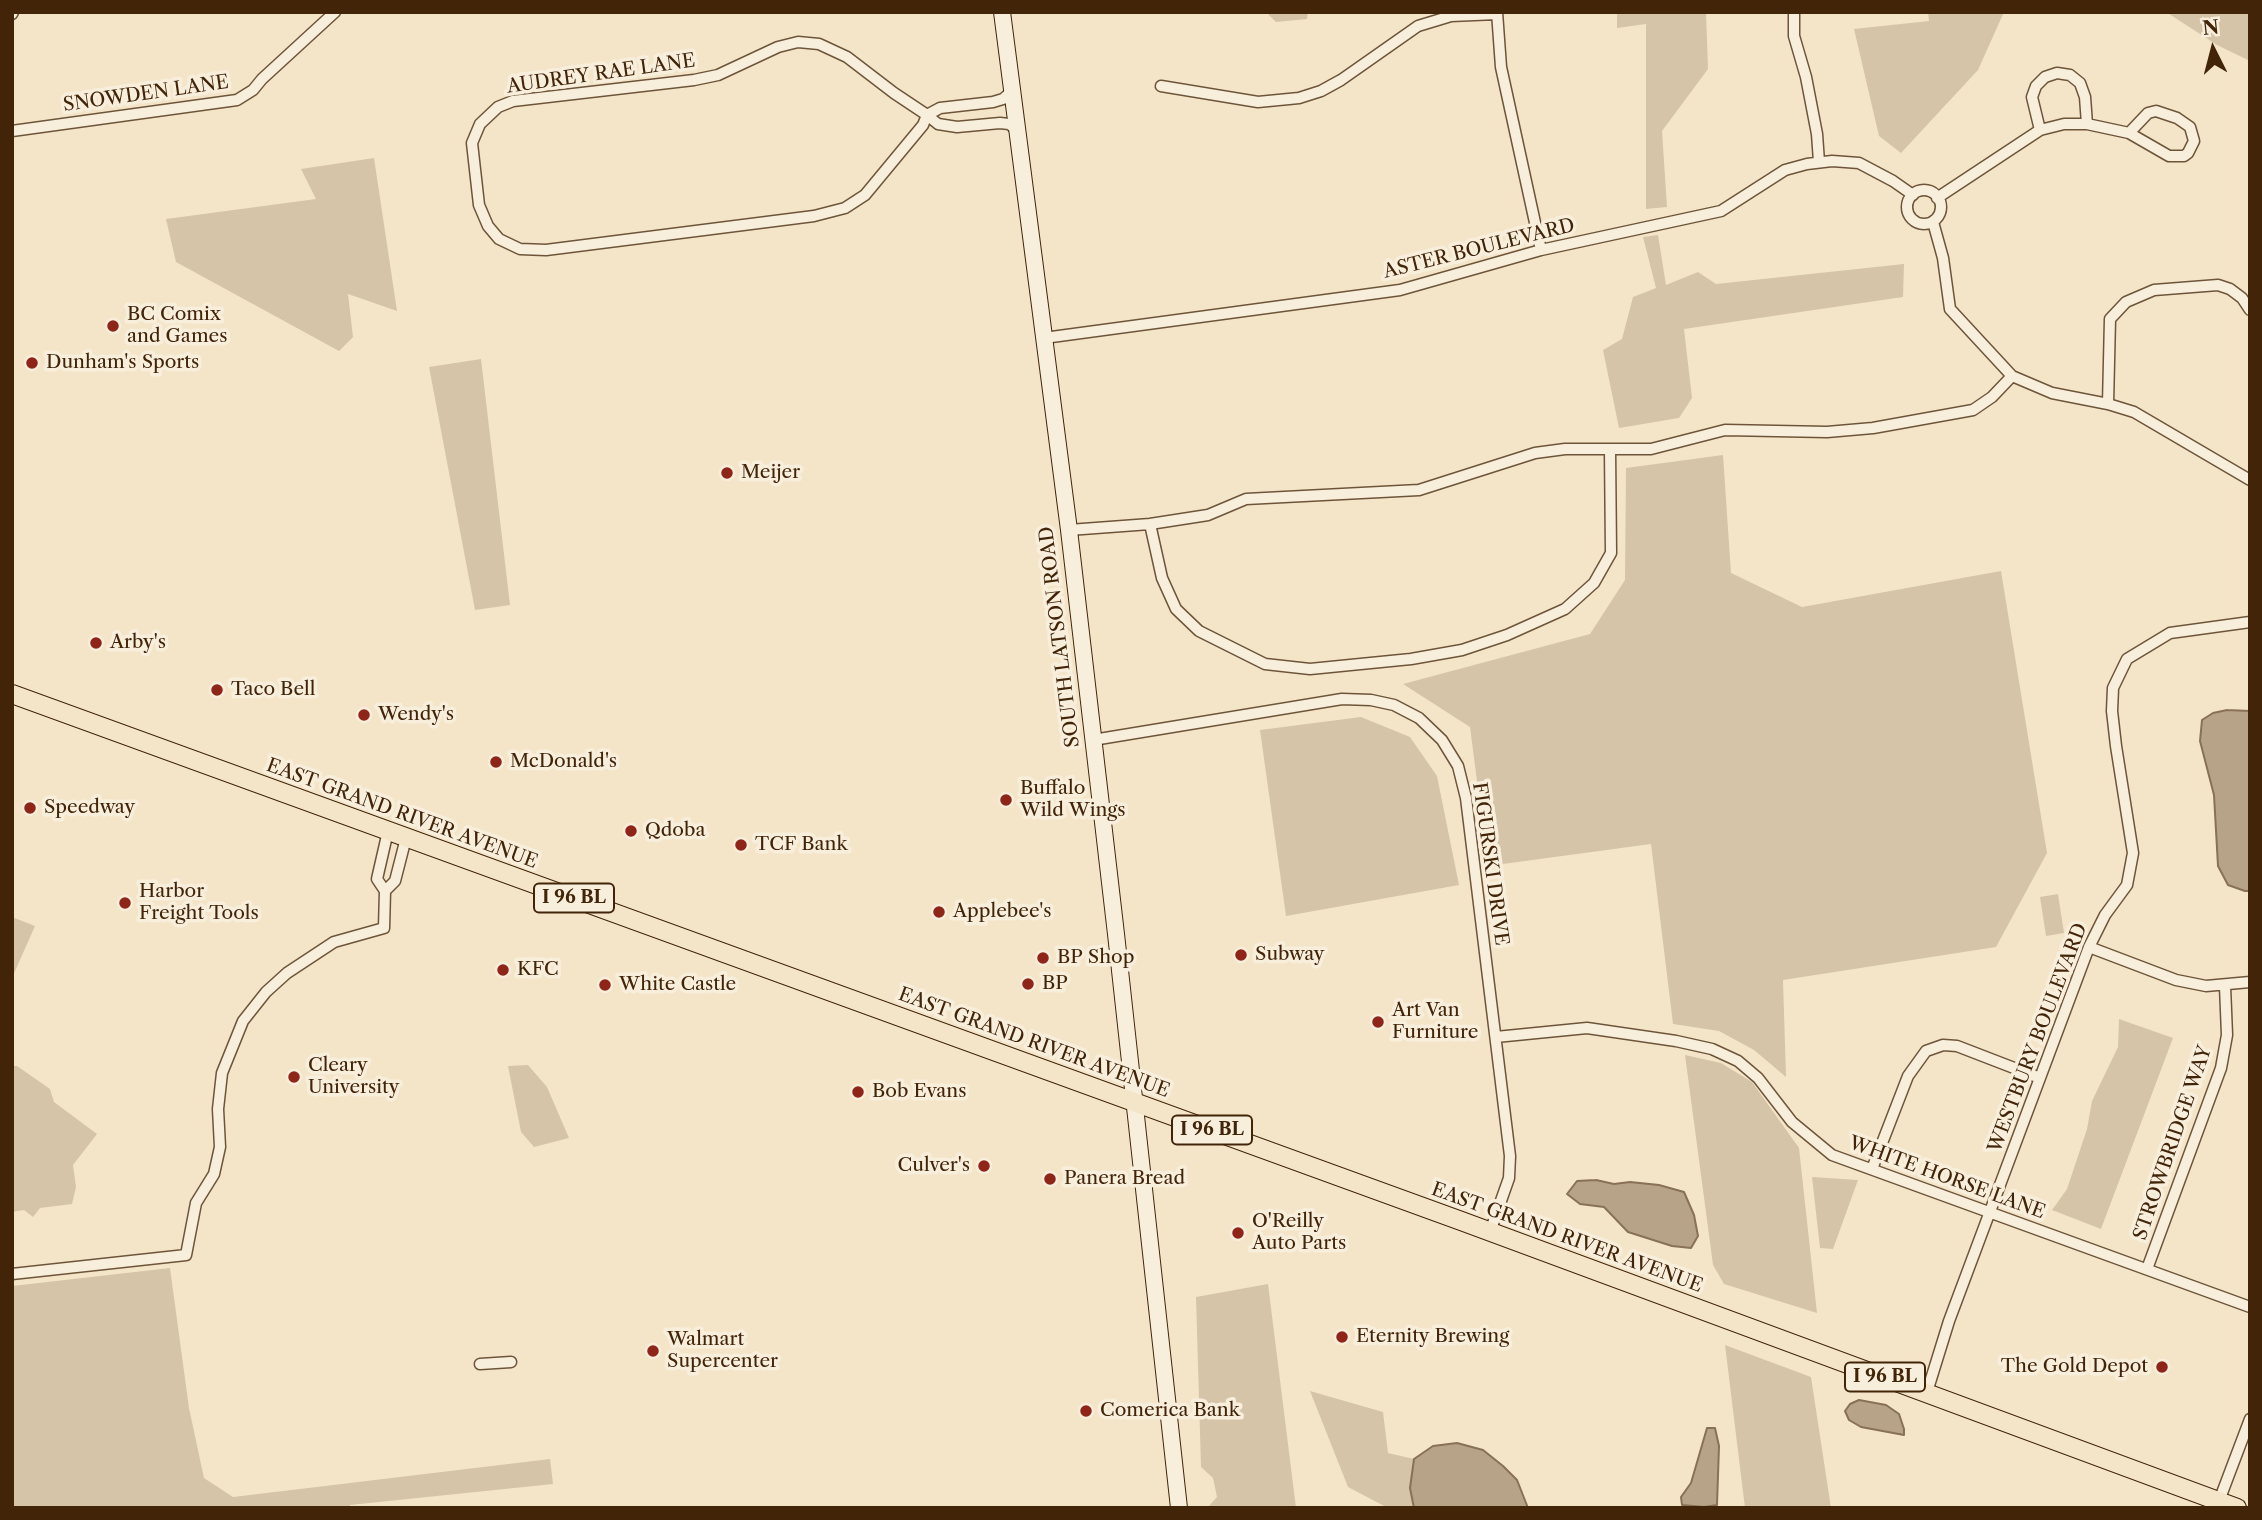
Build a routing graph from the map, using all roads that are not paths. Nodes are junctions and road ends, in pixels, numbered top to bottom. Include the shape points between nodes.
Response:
1 (335, 12) edge
2 (1003, 12) edge
3 (1794, 12) edge
4 (1497, 13) edge
5 (1161, 86) dead end
6 (1013, 91) junction
7 (928, 115) junction
8 (2087, 124) junction
9 (1017, 130) junction
10 (2040, 130) junction
11 (12, 131) edge
12 (2129, 133) junction
13 (1819, 162) junction
14 (1913, 195) junction
15 (1937, 198) junction
16 (1933, 222) junction
17 (1541, 250) junction
18 (2250, 310) edge
19 (1044, 338) junction
20 (2012, 376) junction
21 (2108, 404) junction
22 (1610, 450) junction
23 (2250, 480) edge
24 (1150, 524) junction
25 (1069, 530) junction
26 (2250, 622) edge
27 (12, 694) edge
28 (1093, 740) junction
29 (388, 831) junction
30 (406, 838) junction
31 (385, 891) junction
32 (2089, 947) junction
33 (2250, 982) edge
34 (2225, 986) junction
35 (1496, 1038) junction
36 (2040, 1078) junction
37 (1135, 1102) junction
38 (1872, 1169) junction
39 (1990, 1212) junction
40 (1490, 1232) junction
41 (2147, 1269) junction
42 (12, 1274) edge
43 (2250, 1307) edge
44 (511, 1362) dead end
45 (480, 1364) dead end
46 (1927, 1392) junction
47 (2250, 1419) edge
48 (2219, 1501) junction
49 (1179, 1508) edge
50 (2237, 1508) edge

1 - 11 street, SNOWDEN LANE via 237,100
2 - 6 main road, SOUTH LATSON ROAD
3 - 13 street via 1794,36 1806,77
4 - 5 street via 1451,16 1418,26 1341,80 1299,98 1258,102
4 - 17 street via 1501,67
6 - 7 street via 993,102 940,108
6 - 9 main road, SOUTH LATSON ROAD
7 - 7 street, AUDREY RAE LANE via 847,57 819,44 798,42 706,77 513,100 498,107 480,124 472,144 479,205 499,239 520,249 546,250 814,216 845,208 865,195
7 - 9 street, AUDREY RAE LANE via 939,124 1000,123
8 - 10 street
8 - 10 street via 2080,83 2057,73 2045,77 2032,97
8 - 12 street
9 - 19 main road, SOUTH LATSON ROAD
10 - 15 street
12 - 12 street via 2169,156 2184,156 2194,141 2190,127 2156,111 2148,113
13 - 14 street, ASTER BOULEVARD via 1859,163
13 - 17 street, ASTER BOULEVARD via 1785,170 1721,211
14 - 15 street via 1926,191
14 - 16 street via 1907,206 1911,218 1921,224
15 - 16 street via 1940,211
16 - 20 street via 1950,309
17 - 19 street, ASTER BOULEVARD via 1399,290
18 - 21 street via 2242,298 2218,285 2154,290 2126,302 2110,319
19 - 25 main road, SOUTH LATSON ROAD
20 - 21 street via 2052,393
20 - 22 street via 1973,410 1944,416 1827,432 1725,430 1651,449
21 - 23 street via 2134,412
22 - 24 street via 1586,447 1535,453 1419,490 1246,499 1208,515
22 - 24 street via 1611,553 1594,583 1565,610 1507,635 1462,650 1411,659 1310,669 1265,664 1199,631 1176,609 1162,578
24 - 25 street
25 - 28 main road, SOUTH LATSON ROAD
26 - 32 street, WESTBURY BOULEVARD via 2170,634 2127,659 2113,688 2112,711 2133,853 2127,885
27 - 29 main road, EAST GRAND RIVER AVENUE / I 96 BL
28 - 35 street, FIGURSKI DRIVE via 1342,699 1394,705 1419,718 1442,740 1458,766 1466,798
28 - 37 main road, SOUTH LATSON ROAD
29 - 30 main road, EAST GRAND RIVER AVENUE / I 96 BL
29 - 31 street via 377,879
30 - 31 street via 395,881
30 - 37 main road, EAST GRAND RIVER AVENUE / I 96 BL
31 - 42 street via 384,928 334,942 287,973 243,1021 222,1073 220,1147 214,1174 196,1203 186,1255
32 - 34 street via 2176,980
32 - 36 street, WESTBURY BOULEVARD
33 - 34 street
34 - 41 street, STROWBRIDGE WAY via 2227,1035 2221,1068
35 - 38 street, WHITE HORSE LANE via 1587,1028 1712,1049 1738,1061 1758,1078 1792,1122 1832,1155
35 - 40 street, FIGURSKI DRIVE via 1510,1156 1509,1178
36 - 38 street via 1957,1046 1926,1051 1908,1076
36 - 39 street, WESTBURY BOULEVARD
37 - 40 main road, EAST GRAND RIVER AVENUE / I 96 BL
37 - 49 main road, SOUTH LATSON ROAD
38 - 39 street, WHITE HORSE LANE
39 - 41 street, WHITE HORSE LANE
39 - 46 street, WESTBURY BOULEVARD
40 - 46 main road, EAST GRAND RIVER AVENUE / I 96 BL
41 - 43 street, WHITE HORSE LANE
44 - 45 street
46 - 48 main road, EAST GRAND RIVER AVENUE / I 96 BL
47 - 48 street
48 - 50 main road, EAST GRAND RIVER AVENUE / I 96 BL

